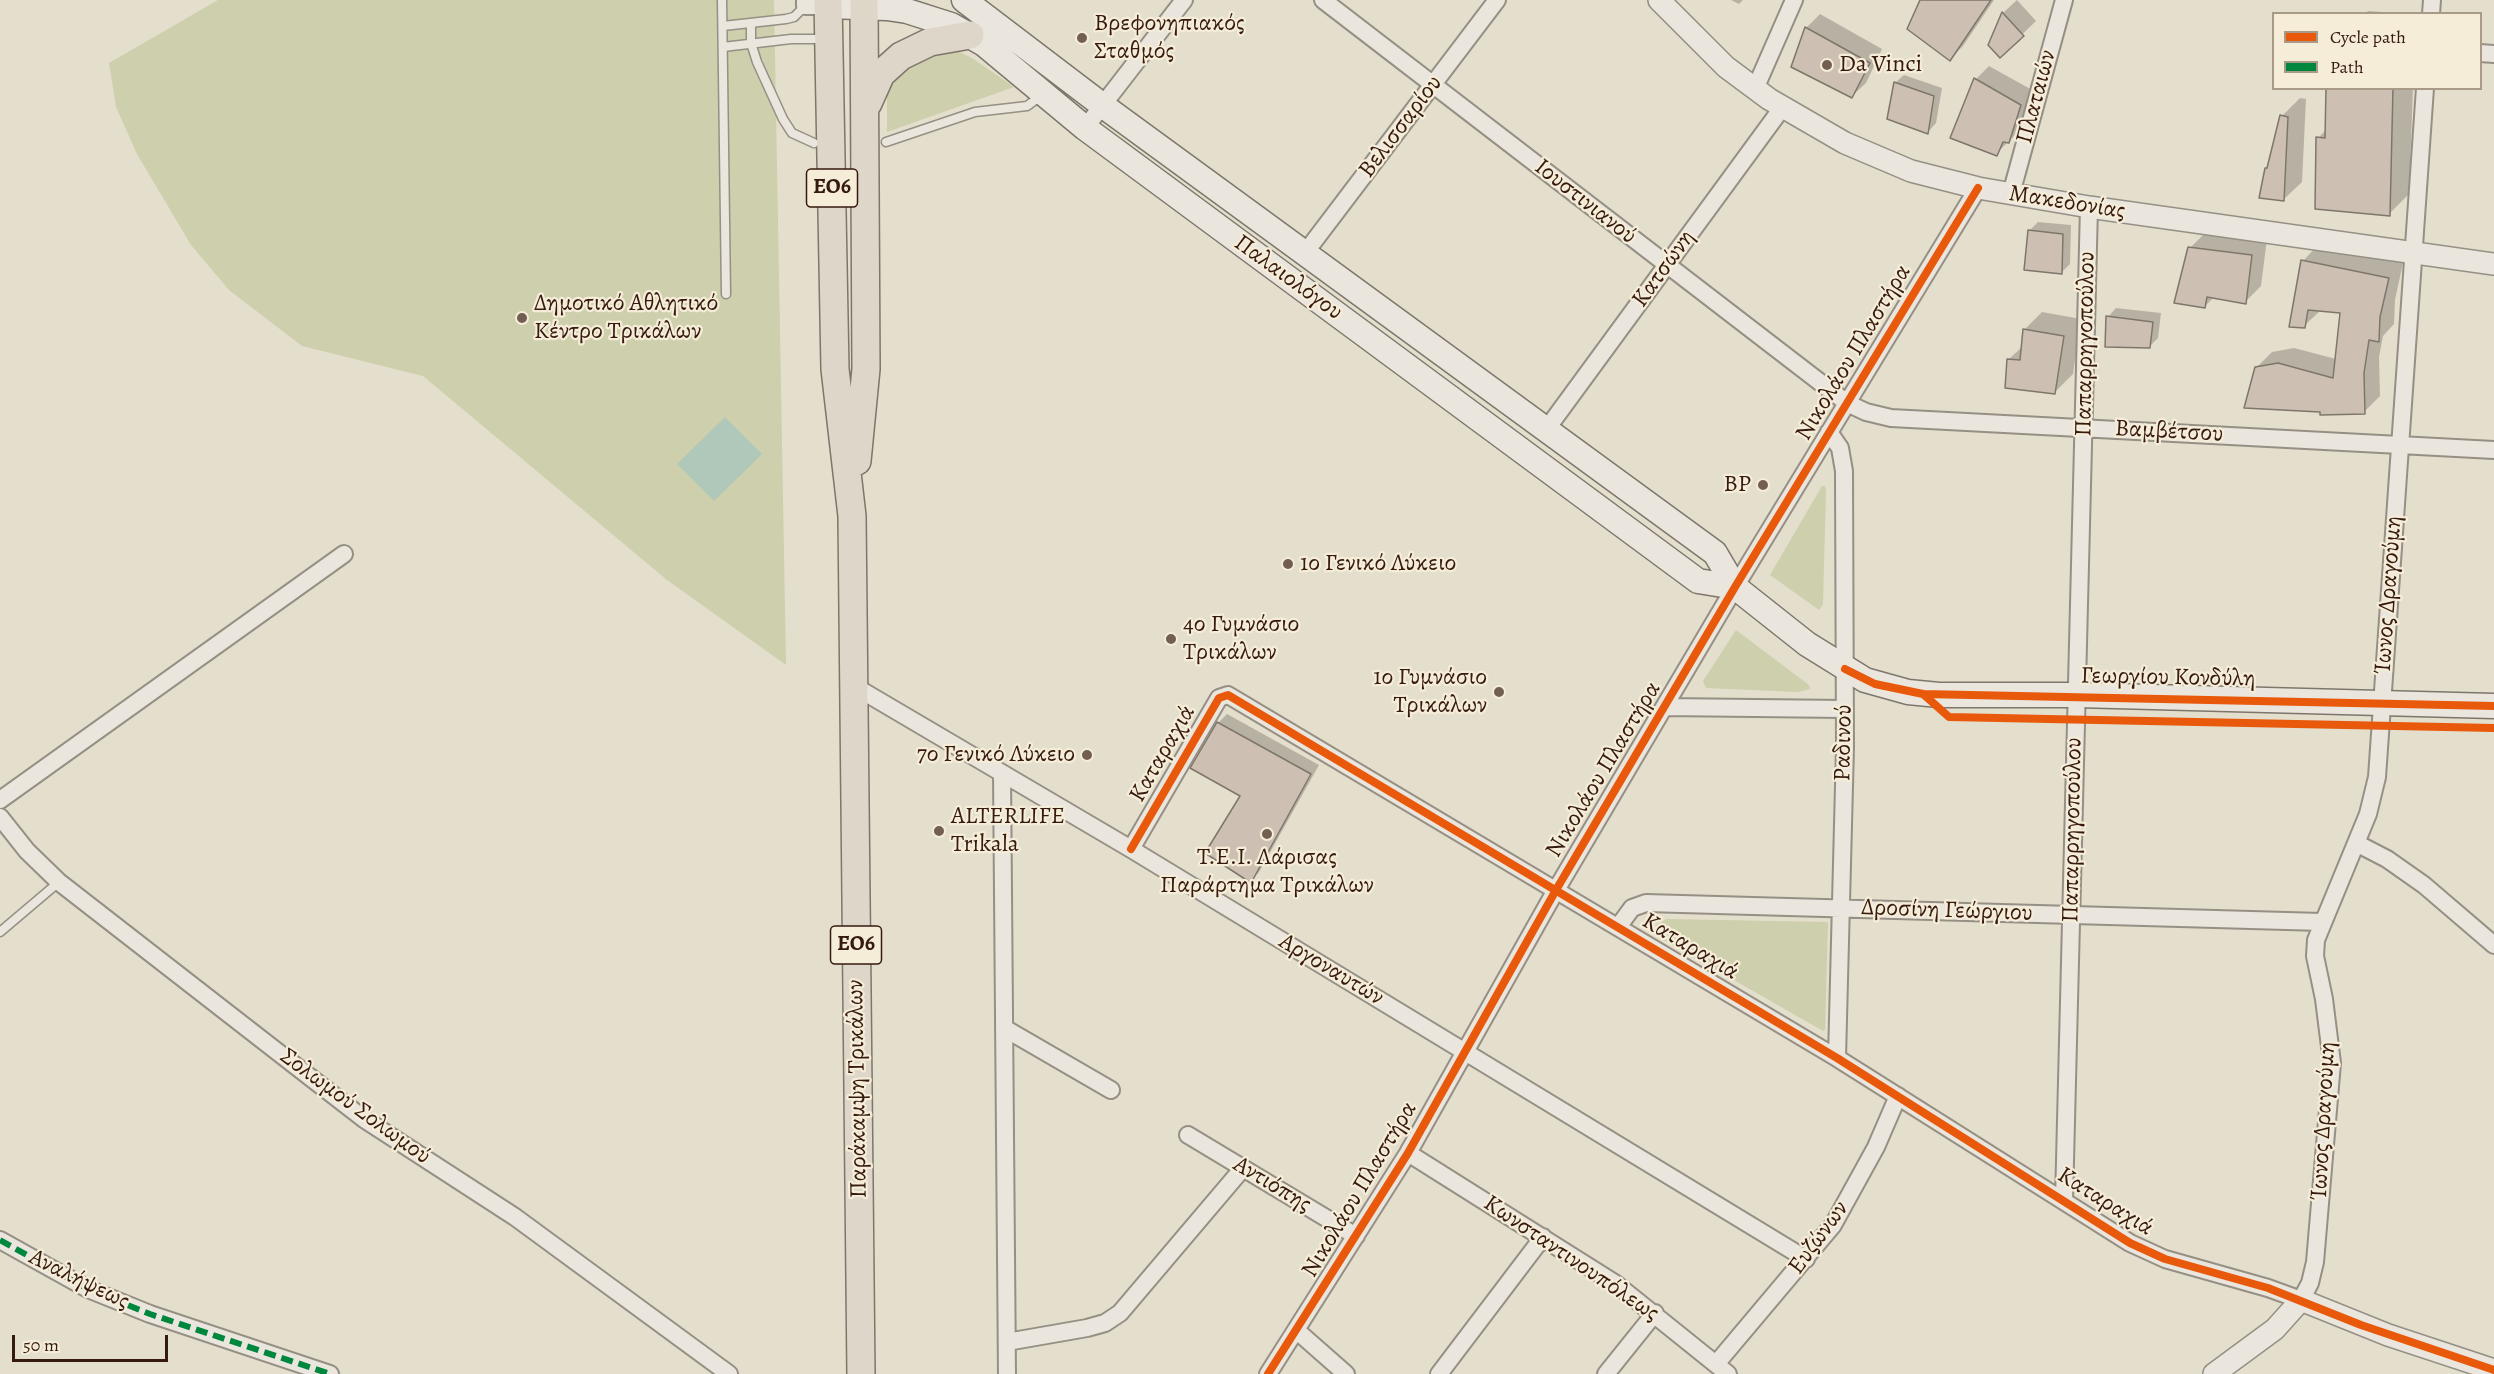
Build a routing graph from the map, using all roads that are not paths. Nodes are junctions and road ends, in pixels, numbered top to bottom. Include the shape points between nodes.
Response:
1 (722, 0) edge
2 (964, 0) edge
3 (1184, 0) edge
4 (1323, 0) edge
5 (1497, 0) edge
6 (1659, 0) edge
7 (1794, 0) edge
8 (2064, 0) edge
9 (817, 3) edge
10 (864, 4) edge
11 (751, 23) junction
12 (723, 26) junction
13 (970, 35) junction
14 (829, 39) junction
15 (751, 43) junction
16 (723, 47) junction
17 (1433, 85) junction
18 (1755, 89) junction
19 (2425, 90) edge
20 (1043, 93) junction
21 (1102, 105) junction
22 (1782, 108) junction
23 (866, 116) junction
24 (1085, 128) junction
25 (886, 142) dead end
26 (814, 143) dead end
27 (1977, 188) junction
28 (2011, 194) junction
29 (2089, 207) junction
30 (1305, 253) junction
31 (2413, 253) junction
32 (2494, 264) edge
33 (1667, 266) junction
34 (726, 294) dead end
35 (1847, 403) junction
36 (2083, 428) junction
37 (1546, 430) junction
38 (1829, 432) junction
39 (2399, 445) junction
40 (2494, 450) edge
41 (852, 516) junction
42 (344, 554) dead end
43 (1734, 587) junction
44 (1845, 669) junction
45 (854, 686) junction
46 (2077, 695) junction
47 (2381, 703) junction
48 (2494, 706) edge
49 (1664, 707) junction
50 (1845, 709) junction
51 (1002, 773) junction
52 (0, 800) edge
53 (0, 817) edge
54 (2356, 843) junction
55 (1131, 849) junction
56 (59, 882) junction
57 (1556, 890) junction
58 (1842, 908) junction
59 (2072, 915) junction
60 (2322, 922) junction
61 (1618, 927) junction
62 (0, 933) edge
63 (2494, 945) edge
64 (1004, 1028) junction
65 (1465, 1051) junction
66 (1837, 1058) junction
67 (1112, 1090) dead end
68 (1898, 1096) junction
69 (1188, 1134) dead end
70 (1408, 1154) junction
71 (1243, 1168) junction
72 (2064, 1200) junction
73 (1356, 1236) junction
74 (1543, 1237) junction
75 (0, 1240) edge
76 (1806, 1259) junction
77 (2301, 1300) junction
78 (1655, 1313) junction
79 (1296, 1330) junction
80 (1007, 1342) junction
81 (1722, 1369) edge
82 (2494, 1370) edge
83 (330, 1374) edge
84 (729, 1374) edge
85 (861, 1374) edge
86 (1007, 1374) edge
87 (1268, 1374) edge
88 (1346, 1374) edge
89 (1438, 1374) edge
90 (1606, 1374) edge
91 (2214, 1374) edge

1 - 12 lane
2 - 21 main road, Παλαιολόγου
3 - 21 street
4 - 17 street, Ιουστινιανού
5 - 17 street, Βελισσαρίου
6 - 18 street, Μακεδονίας via 1708,51
7 - 18 street
8 - 28 street, Πλαταιών
9 - 10 main road, Παλαιολόγου
9 - 11 lane via 794,17
9 - 14 main road, Παράκαμψη Τρικάλων / ΕΟ6
10 - 13 main road, Παλαιολόγου via 907,11
10 - 23 main road, Παράκαμψη Τρικάλων / ΕΟ6
11 - 12 lane
11 - 15 lane
12 - 16 lane
13 - 20 main road, Παλαιολόγου
13 - 23 main road via 930,42 895,60 877,80
14 - 15 lane
14 - 41 main road, Παράκαμψη Τρικάλων / ΕΟ6 via 835,369
15 - 16 lane
15 - 26 lane via 783,119 792,133
16 - 34 lane
17 - 30 street, Βελισσαρίου
17 - 33 street, Ιουστινιανού
18 - 22 street, Μακεδονίας
19 - 31 street, Ίωνος Δραγούμη
20 - 24 main road, Παλαιολόγου
20 - 25 lane via 1027,106 975,112
21 - 24 street
21 - 30 main road, Παλαιολόγου
22 - 27 street, Μακεδονίας via 1867,153 1911,171
22 - 33 street, Κατσώνη
23 - 41 main road, Παράκαμψη Τρικάλων / ΕΟ6 via 866,369
24 - 43 main road, Παλαιολόγου via 1698,581
27 - 28 street, Μακεδονίας
27 - 35 street, Νικολάου Πλαστήρα
28 - 29 street, Μακεδονίας
29 - 31 street, Μακεδονίας
29 - 36 street, Παπαρρηγοπούλου
30 - 37 main road, Παλαιολόγου
31 - 32 street, Μακεδονίας
31 - 39 street, Ίωνος Δραγούμη
33 - 35 street, Ιουστινιανού
33 - 37 street, Κατσώνη
35 - 36 street, Βαμβέτσου via 1891,418
35 - 38 street, Νικολάου Πλαστήρα
36 - 39 street, Βαμβέτσου
36 - 46 street, Παπαρρηγοπούλου
37 - 43 main road, Παλαιολόγου via 1715,554
38 - 43 street, Νικολάου Πλαστήρα
38 - 44 street, Ραδινού via 1840,448 1844,471
39 - 40 street, Βαμβέτσου
39 - 47 street, Ίωνος Δραγούμη
41 - 45 main road, Παράκαμψη Τρικάλων / ΕΟ6
42 - 52 street
43 - 44 main road, Παλαιολόγου
43 - 49 street, Νικολάου Πλαστήρα
44 - 46 main road, Γεωργίου Κονδύλη via 1875,684 1908,692
44 - 50 street, Ραδινού
45 - 51 street, Αργοναυτών
45 - 85 main road, Παράκαμψη Τρικάλων / ΕΟ6
46 - 47 main road, Γεωργίου Κονδύλη
46 - 59 street, Παπαρρηγοπούλου
47 - 48 main road, Γεωργίου Κονδύλη
47 - 54 street, Ίωνος Δραγούμη via 2378,777
49 - 50 street
49 - 57 street, Νικολάου Πλαστήρα
50 - 58 street, Ραδινού
51 - 55 street, Αργοναυτών
51 - 64 street
53 - 56 street, Σολωμού Σολωμού
54 - 60 street, Ίωνος Δραγούμη
54 - 63 street via 2424,885
55 - 57 street, Καταραχιά via 1219,698 1228,695
55 - 65 street, Αργοναυτών
56 - 62 lane
56 - 84 street, Σολωμού Σολωμού via 364,1119 515,1217
57 - 61 street, Καταραχιά
57 - 65 street, Νικολάου Πλαστήρα
58 - 59 street, Δροσίνη Γεώργιου
58 - 61 street, Δροσίνη Γεώργιου via 1646,903 1628,911
58 - 66 street, Ραδινού
59 - 60 street, Δροσίνη Γεώργιου
59 - 72 street, Παπαρρηγοπούλου
60 - 77 street, Ίωνος Δραγούμη via 2314,951 2332,1063 2315,1262
61 - 66 street, Καταραχιά
64 - 67 street
64 - 80 street
65 - 70 street, Νικολάου Πλαστήρα
65 - 76 street, Αργοναυτών
66 - 68 street, Καταραχιά
68 - 72 street, Καταραχιά
68 - 76 street, Ευζώνων via 1846,1204
69 - 71 street, Αντιόπης
70 - 73 street, Νικολάου Πλαστήρα
70 - 74 street, Κωνσταντινουπόλεως
71 - 73 street, Αντιόπης
71 - 80 street via 1120,1313 1087,1328
72 - 77 street, Καταραχιά via 2130,1243 2165,1259
73 - 79 street, Νικολάου Πλαστήρα
74 - 78 street, Κωνσταντινουπόλεως
74 - 89 street
75 - 83 street, Αναλήψεως via 88,1289
76 - 81 street, Ευζώνων
77 - 82 street via 2388,1335
77 - 91 street via 2275,1329
78 - 81 street, Κωνσταντινουπόλεως
78 - 90 street
79 - 87 street, Νικολάου Πλαστήρα
79 - 88 street
80 - 86 street

